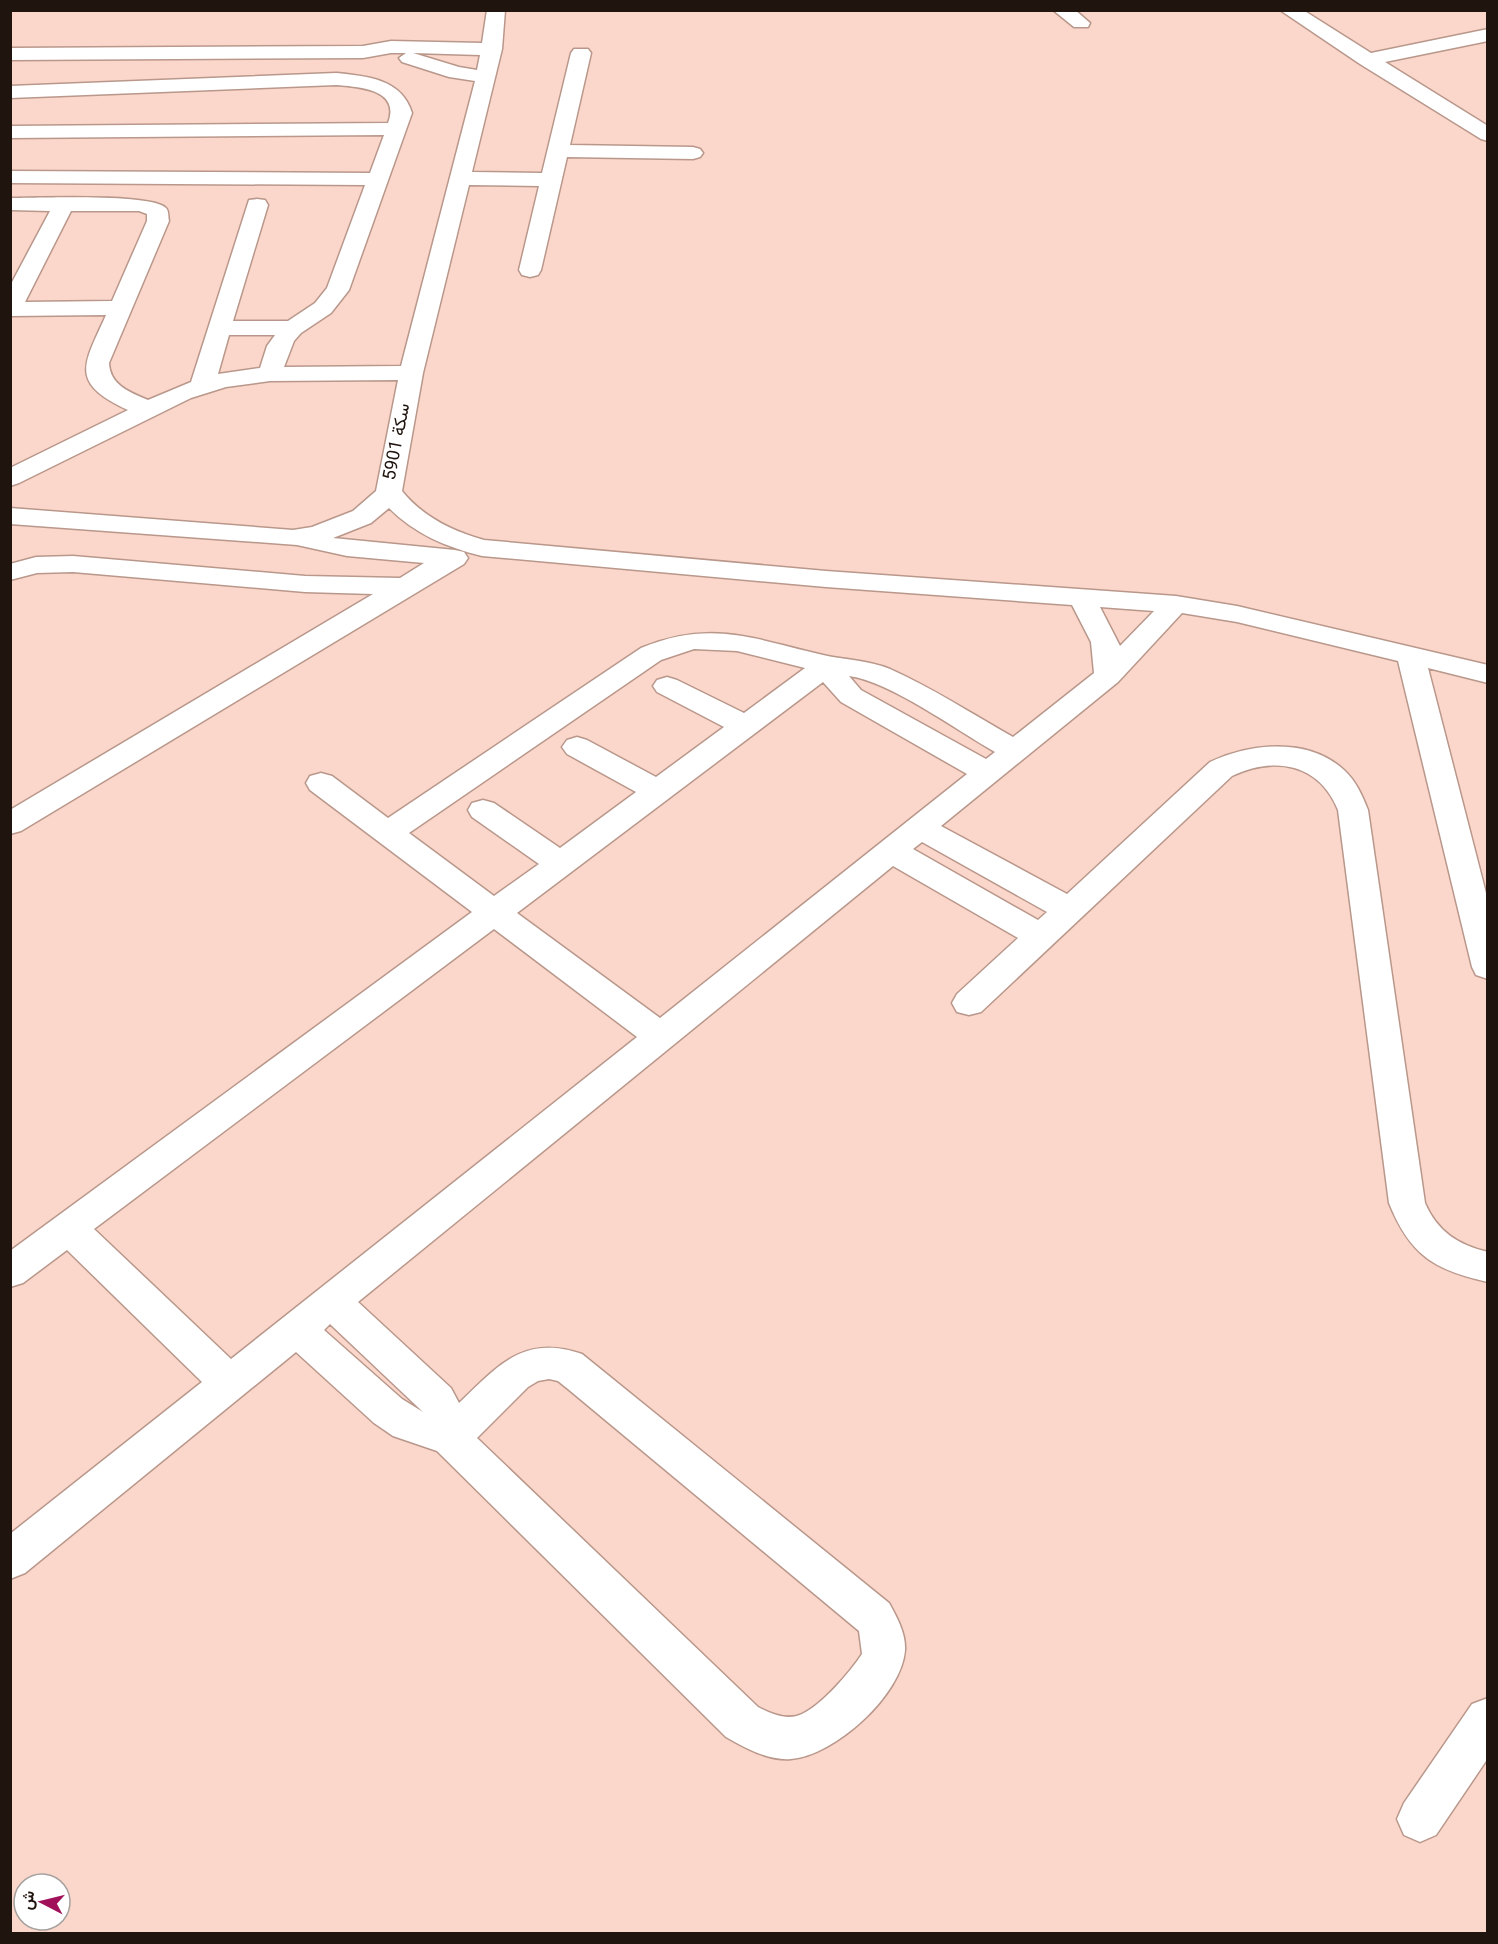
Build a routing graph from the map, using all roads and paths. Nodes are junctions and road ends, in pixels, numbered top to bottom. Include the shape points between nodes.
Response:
1 (496, 10) edge
2 (1062, 10) edge
3 (1288, 10) edge
4 (1081, 23) dead end
5 (1488, 35) edge
6 (363, 52) junction
7 (581, 53) dead end
8 (10, 54) edge
9 (490, 55) junction
10 (1366, 60) junction
11 (385, 89) junction
12 (10, 92) edge
13 (340, 99) dead end
14 (293, 100) dead end
15 (10, 109) edge
16 (396, 129) junction
17 (10, 132) edge
18 (1488, 135) edge
19 (558, 151) junction
20 (693, 153) dead end
21 (10, 177) edge
22 (460, 178) junction
23 (378, 179) junction
24 (551, 180) junction
25 (10, 204) edge
26 (64, 204) junction
27 (257, 205) dead end
28 (530, 270) dead end
29 (120, 308) junction
30 (10, 309) edge
31 (219, 328) junction
32 (293, 328) junction
33 (411, 373) junction
34 (270, 374) junction
35 (202, 386) junction
36 (148, 410) junction
37 (10, 478) edge
38 (389, 492) junction
39 (10, 516) edge
40 (81, 521) junction
41 (293, 538) junction
42 (511, 552) junction
43 (452, 558) junction
44 (73, 564) junction
45 (10, 572) edge
46 (403, 586) junction
47 (1082, 596) junction
48 (1176, 603) junction
49 (1411, 656) junction
50 (828, 664) junction
51 (1488, 674) edge
52 (1108, 676) junction
53 (668, 686) dead end
54 (745, 726) junction
55 (577, 747) dead end
56 (1016, 751) junction
57 (988, 772) junction
58 (321, 783) dead end
59 (658, 791) junction
60 (483, 810) dead end
61 (10, 824) edge
62 (920, 828) junction
63 (387, 832) junction
64 (892, 851) junction
65 (561, 864) junction
66 (1070, 910) junction
67 (494, 913) junction
68 (1042, 937) junction
69 (1488, 967) edge
70 (969, 1003) dead end
71 (660, 1037) junction
72 (69, 1228) junction
73 (1488, 1267) edge
74 (10, 1272) edge
75 (332, 1302) junction
76 (298, 1330) junction
77 (230, 1384) junction
78 (450, 1438) junction
79 (10, 1560) edge
80 (1488, 1719) edge
81 (1420, 1819) dead end

1 - 9 street, سكة 5901
2 - 4 street
3 - 10 street
5 - 10 street
6 - 8 street
6 - 9 street via 427,48
6 - 9 street via 409,58 456,73
7 - 19 street
9 - 22 street, سكة 5901
10 - 18 street
11 - 12 street via 336,79
11 - 13 street
11 - 16 street via 401,104
14 - 15 street
16 - 17 street
16 - 23 street
19 - 20 street
19 - 24 street
21 - 23 street
22 - 24 street
22 - 33 street, سكة 5901
23 - 32 street via 338,290 323,308
24 - 28 street
25 - 26 street
26 - 29 street via 142,206 157,211 158,220
26 - 30 street
27 - 31 street
29 - 30 street
29 - 36 street via 96,371 110,390
31 - 32 street
31 - 35 street
32 - 34 street via 279,346
33 - 34 street
33 - 38 street, سكة 5901
34 - 35 street
35 - 36 street
36 - 37 street
38 - 41 street, سكة 5901 via 378,505 352,522
38 - 42 street via 415,520 434,531 465,543
39 - 40 street, سكة 5901
40 - 41 street, سكة 5901
40 - 44 street
41 - 43 street via 347,548
42 - 43 street
42 - 47 street
43 - 46 street
44 - 45 street via 36,565
44 - 46 street via 305,584
46 - 61 street
47 - 48 street
47 - 52 street via 1107,643
48 - 49 street
48 - 52 street
49 - 51 street
49 - 69 street
50 - 54 street
50 - 56 street via 877,674
50 - 57 street via 840,686 851,696
50 - 63 street via 715,639 665,646
52 - 56 street
53 - 54 street
54 - 59 street
55 - 59 street
56 - 57 street
57 - 62 street
58 - 63 street
59 - 65 street
60 - 65 street
62 - 64 street
62 - 66 street
63 - 67 street
64 - 68 street
64 - 71 street
65 - 67 street
66 - 68 street
66 - 73 street via 1221,769 1235,761 1271,754 1292,757 1311,763 1341,783 1353,810 1407,1203 1425,1238 1443,1253 1465,1263
67 - 71 street
67 - 72 street
68 - 70 street
71 - 75 street
72 - 74 street
72 - 77 street
75 - 76 street
75 - 78 street via 437,1400
76 - 77 street
76 - 78 street via 406,1424
77 - 79 street
78 - 78 street via 742,1722 757,1731 790,1738 823,1726 877,1670 884,1643 874,1617 568,1366 549,1363 514,1375
80 - 81 street

